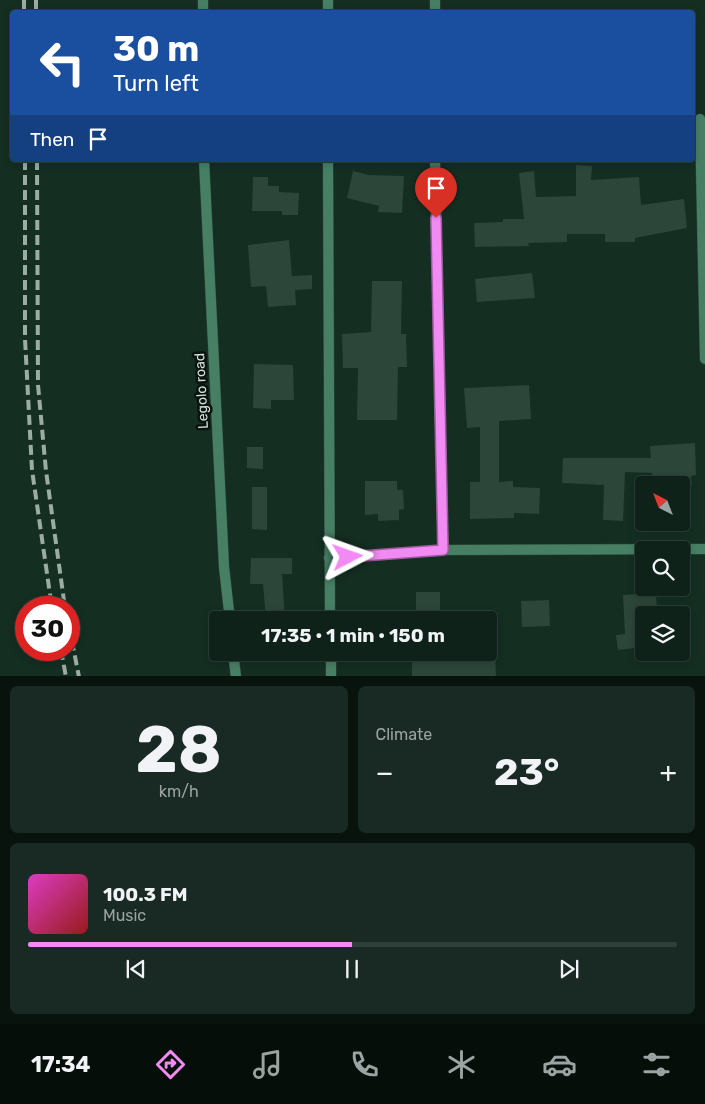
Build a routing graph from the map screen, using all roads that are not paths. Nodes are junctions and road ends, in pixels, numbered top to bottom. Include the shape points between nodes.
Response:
1 (699, 119) edge
2 (204, 162) edge
3 (328, 162) edge
4 (435, 162) edge
5 (705, 359) edge
6 (705, 549) edge
7 (443, 550) junction
8 (329, 558) junction
9 (229, 611) edge
10 (330, 611) edge
11 (234, 661) edge
12 (331, 661) edge
13 (236, 676) edge
14 (331, 676) edge

1 - 5 street
2 - 9 street, Legolo road via 224,568
3 - 8 street
4 - 7 street
6 - 7 street
7 - 8 street
8 - 10 street
11 - 13 street
12 - 14 street

